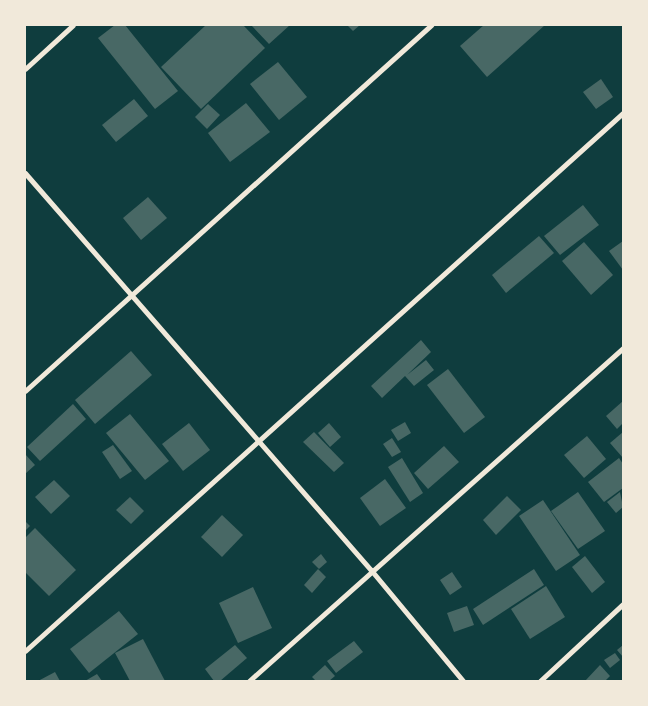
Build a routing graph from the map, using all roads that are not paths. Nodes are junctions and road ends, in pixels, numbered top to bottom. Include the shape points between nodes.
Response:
1 (73, 25) edge
2 (431, 25) edge
3 (25, 69) edge
4 (623, 113) edge
5 (25, 173) edge
6 (132, 294) junction
7 (623, 348) edge
8 (25, 391) edge
9 (258, 439) junction
10 (371, 570) junction
11 (623, 604) edge
12 (25, 651) edge
13 (249, 681) edge
14 (463, 681) edge
15 (540, 681) edge

1 - 3 street
2 - 6 street
4 - 9 street
5 - 6 street
6 - 8 street
6 - 9 street
7 - 10 street
9 - 10 street
9 - 12 street
10 - 13 street
10 - 14 street
11 - 15 street

